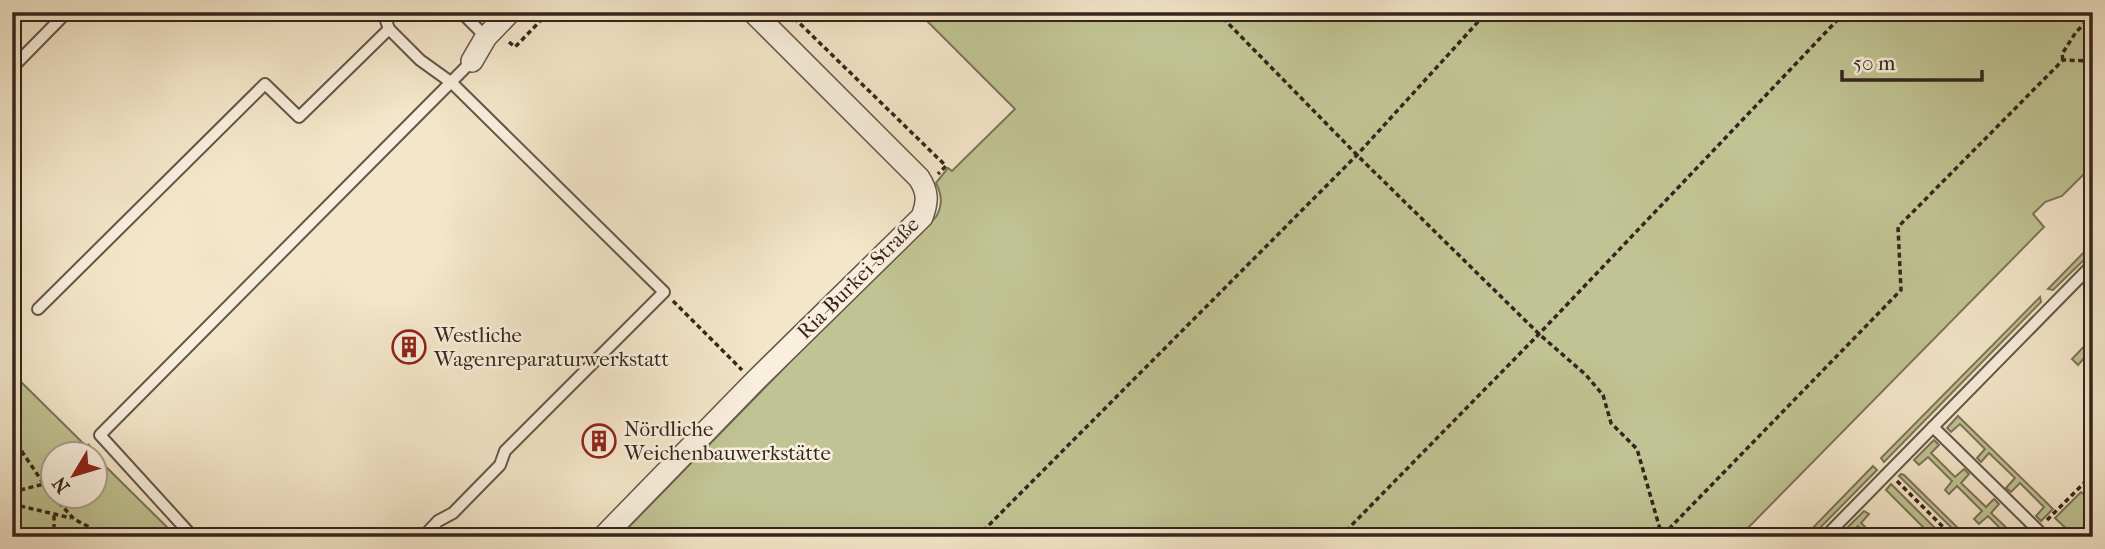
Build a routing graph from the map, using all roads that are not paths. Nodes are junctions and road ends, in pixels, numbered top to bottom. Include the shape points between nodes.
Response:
1 (67, 12) edge
2 (383, 12) edge
3 (461, 12) edge
4 (753, 12) edge
5 (497, 26) edge
6 (389, 29) junction
7 (472, 61) joint
8 (12, 68) edge
9 (452, 83) junction
10 (2093, 264) edge
11 (38, 309) dead end
12 (1933, 427) junction
13 (2042, 533) edge
14 (193, 537) edge
15 (423, 537) edge
16 (603, 537) edge
17 (1825, 537) edge

1 - 8 lane
2 - 6 lane
3 - 5 lane
4 - 16 street, Ria-Burkei-Straße via 919,178 927,204 922,217
5 - 7 street
6 - 9 lane
6 - 11 lane via 299,117 265,84
7 - 9 lane
9 - 14 lane via 100,435
9 - 15 lane via 664,292 505,451 499,465 453,513
10 - 12 lane
12 - 13 lane
12 - 17 lane

